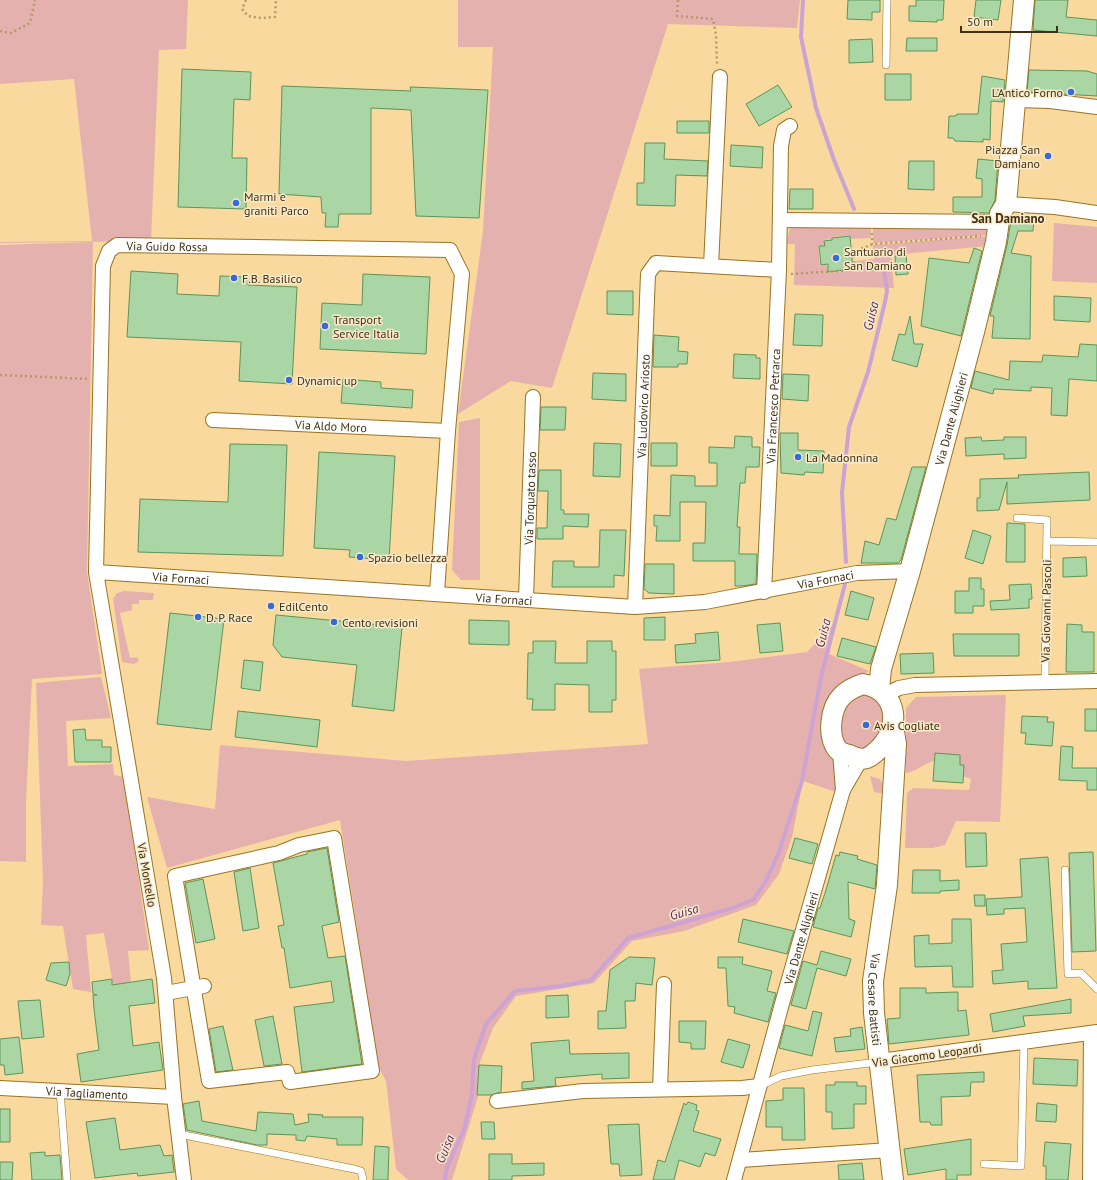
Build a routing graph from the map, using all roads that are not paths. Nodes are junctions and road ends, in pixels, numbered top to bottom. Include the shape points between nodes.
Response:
1 (887, 0) edge
2 (1024, 0) edge
3 (886, 65) dead end
4 (720, 77) road end
5 (1016, 100) junction
6 (1097, 107) edge
7 (790, 126) dead end
8 (1097, 213) edge
9 (780, 220) junction
10 (1000, 221) junction
11 (711, 266) junction
12 (779, 271) junction
13 (533, 397) dead end
14 (213, 420) dead end
15 (448, 431) junction
16 (1017, 518) dead end
17 (1047, 541) junction
18 (1097, 542) edge
19 (910, 571) junction
20 (96, 572) junction
21 (764, 592) junction
22 (437, 593) junction
23 (526, 599) junction
24 (635, 606) junction
25 (1045, 681) junction
26 (1097, 681) edge
27 (882, 701) junction
28 (840, 752) junction
29 (864, 758) junction
30 (844, 790) junction
31 (894, 795) junction
32 (1065, 870) dead end
33 (664, 984) dead end
34 (199, 987) junction
35 (1097, 989) edge
36 (166, 993) junction
37 (1094, 1033) edge
38 (1024, 1041) junction
39 (880, 1061) junction
40 (760, 1086) junction
41 (0, 1088) edge
42 (660, 1089) junction
43 (60, 1091) junction
44 (174, 1097) junction
45 (497, 1101) dead end
46 (178, 1134) junction
47 (890, 1150) junction
48 (740, 1160) junction
49 (984, 1164) dead end
50 (67, 1180) edge
51 (184, 1180) edge
52 (363, 1180) edge
53 (734, 1180) edge
54 (893, 1180) edge
55 (1090, 1180) edge

1 - 3 lane
2 - 5 street, Via Dante Alighieri
4 - 11 street
5 - 6 street
5 - 10 street, Via Dante Alighieri via 1010,166
7 - 9 street, Via Francesco Petrarca via 784,130 781,146
8 - 10 street via 1055,207
9 - 10 street
9 - 12 street, Via Francesco Petrarca
10 - 19 street, Via Dante Alighieri via 974,332
11 - 12 street, Via Ludovico Ariosto
11 - 24 street, Via Ludovico Ariosto via 656,264 648,274
12 - 21 street, Via Francesco Petrarca
13 - 23 street, Via Torquato tasso
14 - 15 street, Via Aldo Moro
15 - 20 street, Via Guido Rossa via 462,274 450,250 117,245 108,251 103,266
15 - 22 street
16 - 17 lane, Via Giovanni Pascoli via 1047,520
17 - 18 lane
17 - 25 lane, Via Giovanni Pascoli
19 - 21 street, Via Fornaci via 857,573
19 - 27 street, Via Dante Alighieri via 881,669
20 - 22 street, Via Fornaci
20 - 36 street, Via Montello
21 - 24 street, Via Fornaci via 705,602
22 - 23 street, Via Fornaci
23 - 24 street, Via Fornaci
25 - 26 street
25 - 27 street via 915,685 904,693
27 - 28 street via 852,688 840,697 832,718 832,737
27 - 29 street via 884,743
27 - 31 street, Via Cesare Battisti via 896,744
28 - 29 street
28 - 30 street, Via Dante Alighieri
29 - 30 street, Via Dante Alighieri
29 - 31 street, Via Cesare Battisti via 885,776
30 - 40 street, Via Dante Alighieri
31 - 39 street, Via Cesare Battisti via 887,885 873,981
32 - 35 lane via 1068,974 1081,973
33 - 42 street
34 - 34 street via 175,876 334,838 372,1071 290,1082 287,1072 209,1081
34 - 36 street
36 - 44 street, Via Montello
37 - 38 street, Via Giacomo Leopardi
37 - 55 street
38 - 39 street, Via Giacomo Leopardi
38 - 49 lane via 1020,1166
39 - 40 lane, Via Giacomo Leopardi via 804,1071 781,1076
39 - 47 street, Via Cesare Battisti
40 - 42 street
40 - 48 street, Via Dante Alighieri
41 - 43 street, Via Tagliamento
42 - 45 street via 583,1091
43 - 44 street, Via Tagliamento
43 - 50 lane
44 - 46 street, Via Montello
46 - 51 street, Via Montello
46 - 52 lane via 354,1169 361,1171
47 - 48 street
47 - 54 street, Via Cesare Battisti
48 - 53 street, Via Dante Alighieri

